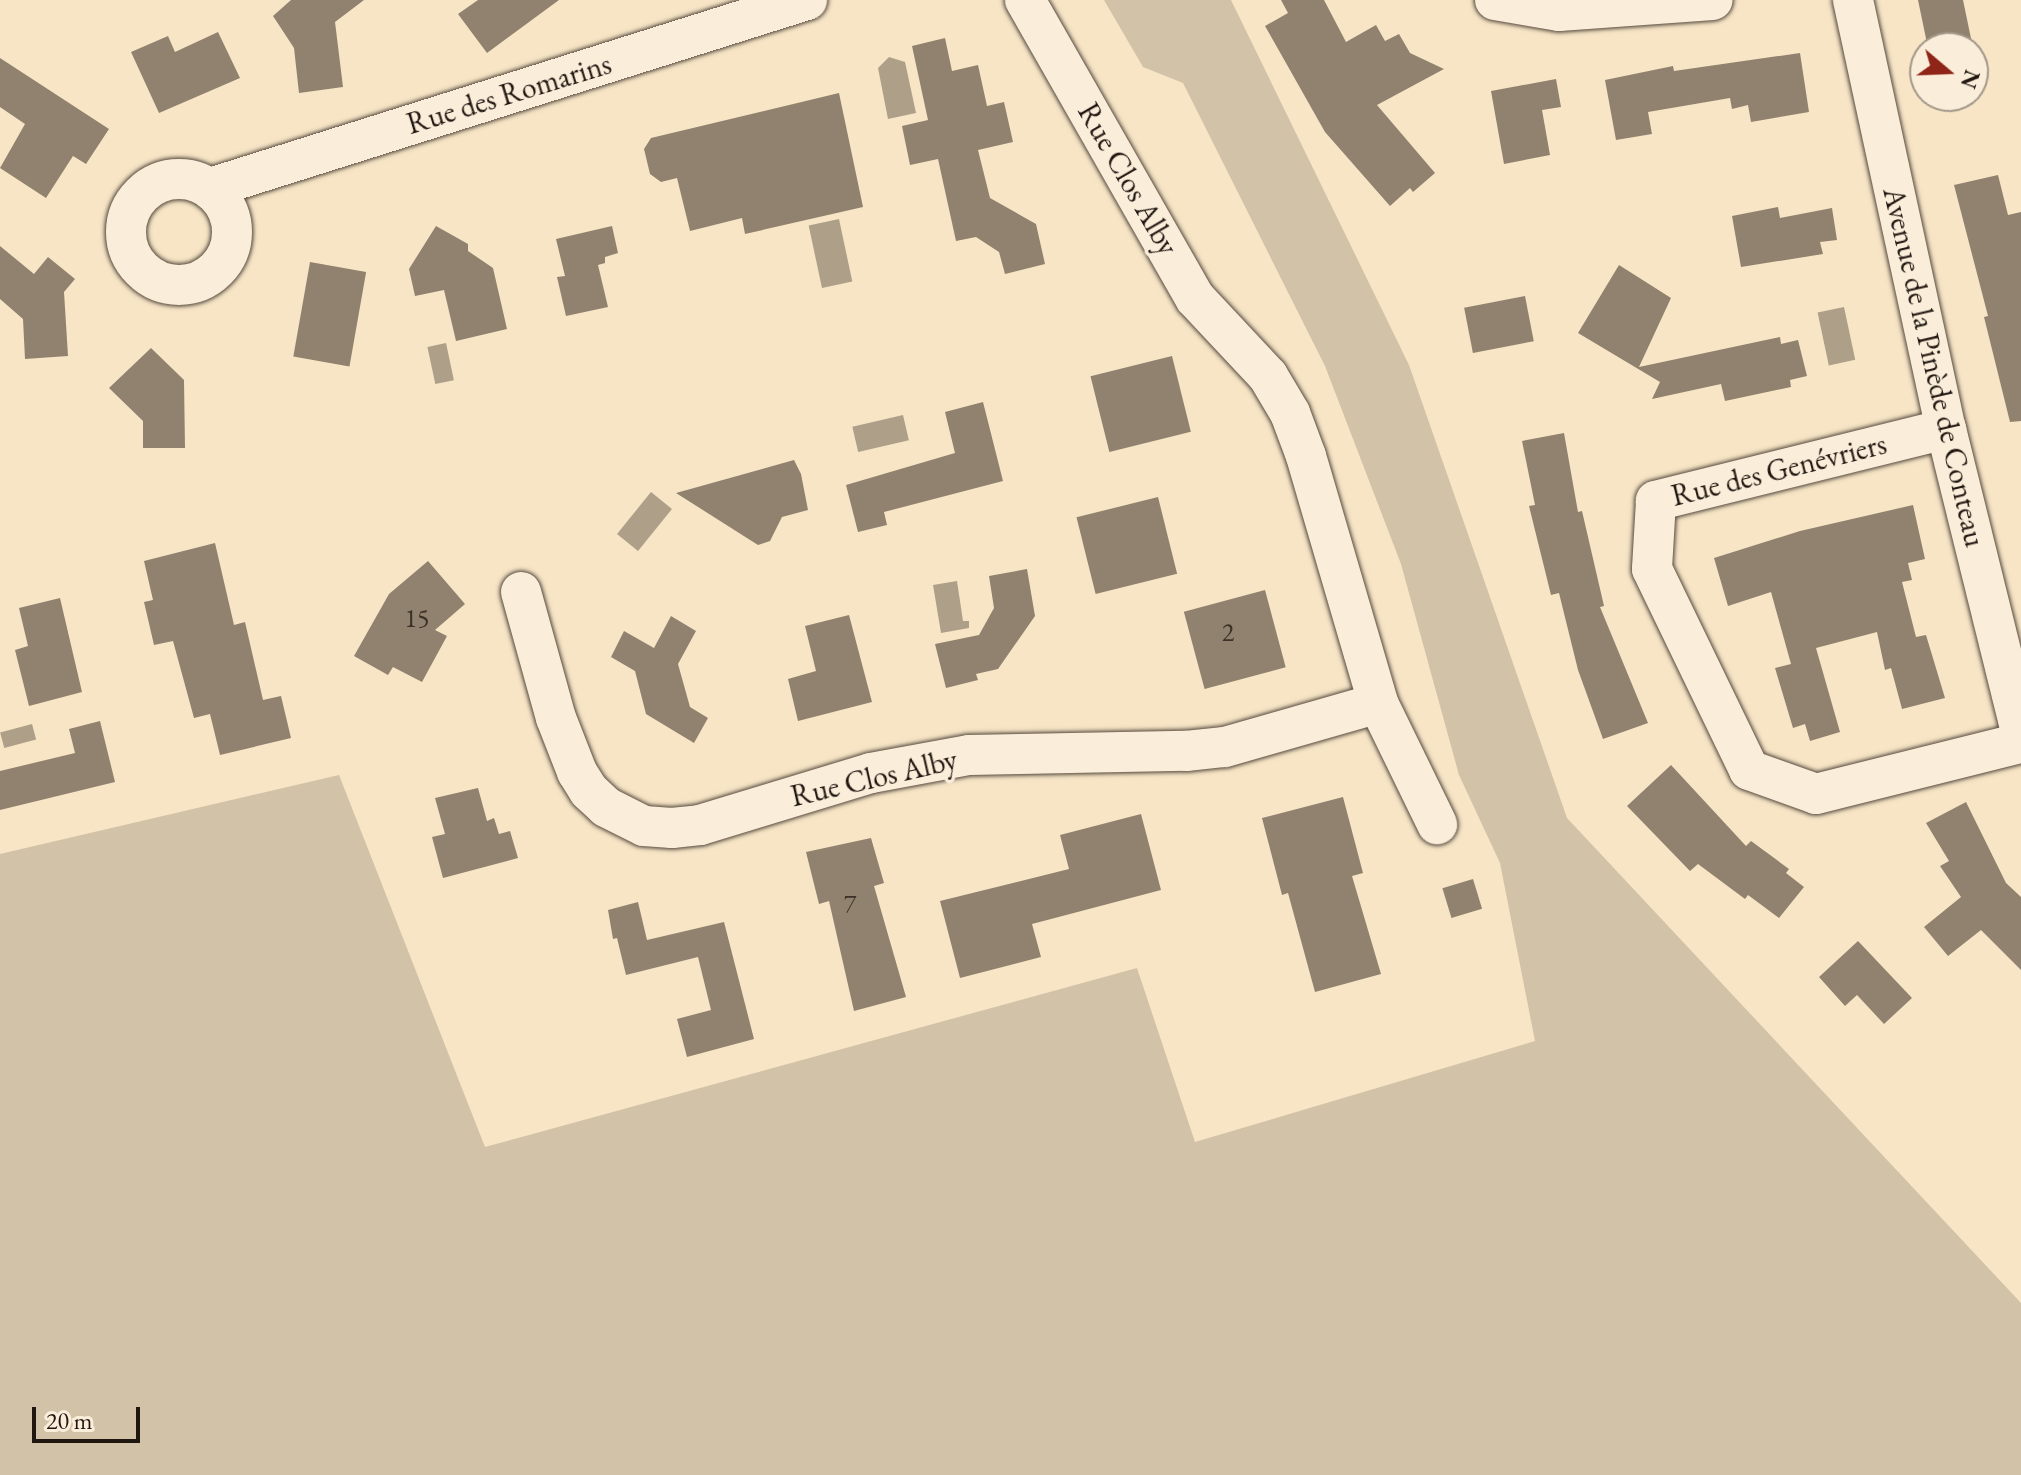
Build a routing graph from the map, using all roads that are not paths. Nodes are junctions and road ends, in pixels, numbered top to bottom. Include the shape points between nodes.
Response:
1 (807, 0) edge
2 (1025, 0) edge
3 (1495, 0) edge
4 (1713, 0) edge
5 (1853, 0) edge
6 (210, 188) dead end
7 (1946, 429) junction
8 (521, 592) dead end
9 (1378, 703) junction
10 (2021, 733) edge
11 (2021, 743) edge
12 (1437, 824) dead end

1 - 6 street, Rue des Romarins
2 - 9 street, Rue Clos Alby via 1195,298 1268,376 1290,413
3 - 4 street via 1559,11
5 - 7 street, Avenue de la Pinède de Conteau
7 - 10 street, Avenue de la Pinède de Conteau
7 - 11 street, Rue des Genévriers via 1656,501 1652,569 1749,770 1816,794
8 - 9 street, Rue Clos Alby via 556,718 577,772 606,807 644,826 700,825 871,773 969,755 1225,747
9 - 12 street, Rue Clos Alby

